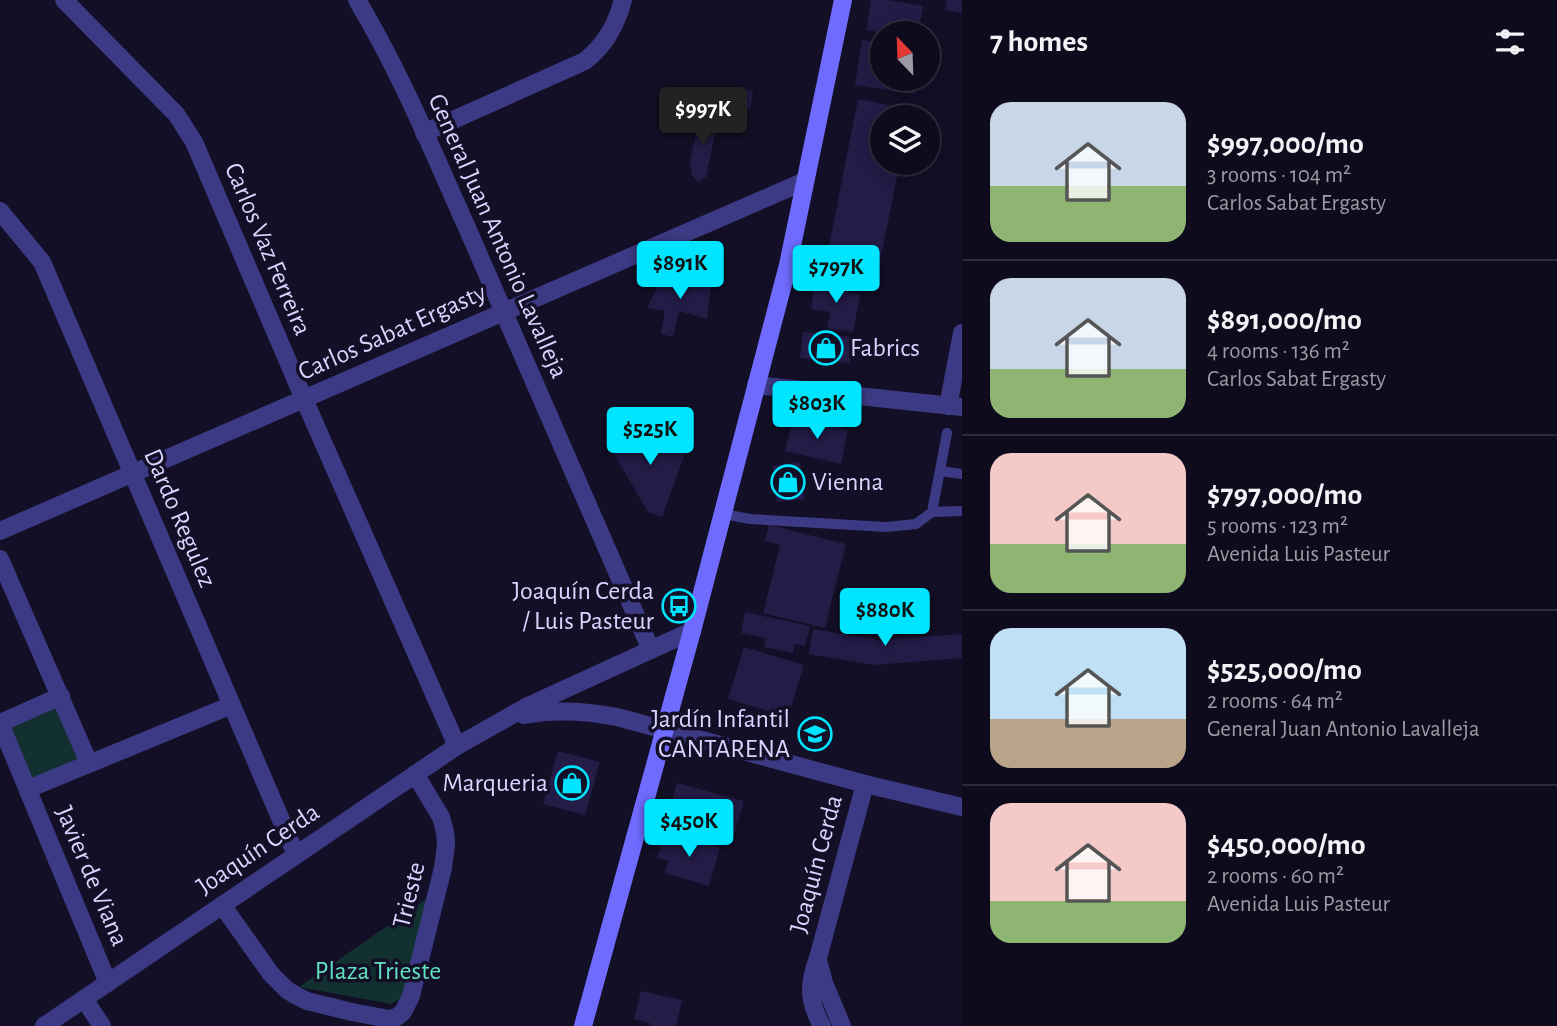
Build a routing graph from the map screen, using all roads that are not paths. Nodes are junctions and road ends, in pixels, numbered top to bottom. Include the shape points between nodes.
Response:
1 (64, 0) edge
2 (357, 0) edge
3 (839, 1) edge
4 (619, 4) edge
5 (425, 133) junction
6 (805, 181) junction
7 (0, 211) edge
8 (505, 312) junction
9 (962, 333) edge
10 (756, 385) junction
11 (304, 400) junction
12 (955, 406) edge
13 (947, 433) dead end
14 (940, 471) junction
15 (132, 473) junction
16 (962, 474) edge
17 (962, 511) edge
18 (932, 512) junction
19 (723, 514) junction
20 (0, 531) edge
21 (0, 559) edge
22 (692, 631) junction
23 (651, 650) junction
24 (61, 695) junction
25 (232, 705) junction
26 (504, 719) junction
27 (0, 723) edge
28 (664, 730) junction
29 (457, 746) junction
30 (89, 763) junction
31 (415, 774) junction
32 (865, 784) junction
33 (28, 789) junction
34 (962, 807) edge
35 (296, 855) junction
36 (222, 905) junction
37 (818, 958) junction
38 (108, 983) junction
39 (84, 999) junction
40 (44, 1026) edge
41 (102, 1026) edge
42 (583, 1026) edge
43 (822, 1026) edge
44 (842, 1026) edge

1 - 11 street, Carlos Vaz Ferreira via 176,114 194,142
2 - 5 street, General Juan Antonio Lavalleja
3 - 6 main road
4 - 5 street via 611,33 585,61
5 - 8 street, General Juan Antonio Lavalleja
6 - 8 street, Carlos Sabat Ergasty
6 - 10 main road
7 - 15 street, Dardo Regulez via 42,262
8 - 11 street, Carlos Sabat Ergasty
8 - 23 street, General Juan Antonio Lavalleja
9 - 12 street
10 - 12 street
10 - 19 main road
11 - 15 street, Carlos Sabat Ergasty
11 - 29 street, Carlos Vaz Ferreira
13 - 14 lane
14 - 16 lane
14 - 18 lane
15 - 20 street, Carlos Sabat Ergasty
15 - 25 street, Dardo Regulez
17 - 18 lane
18 - 19 lane via 916,524 886,527
19 - 22 main road
21 - 24 street
22 - 23 street, Joaquín Cerda
22 - 28 main road
23 - 26 street, Joaquín Cerda
24 - 27 street, Javier de Viana
24 - 30 street
25 - 30 street, Javier de Viana
25 - 35 street, Dardo Regulez
26 - 28 street, Joaquín Cerda via 552,711 586,712
26 - 29 street, Joaquín Cerda
27 - 33 street, Javier de Viana
28 - 32 street, Joaquín Cerda
28 - 42 main road
29 - 31 street, Joaquín Cerda
30 - 33 street, Javier de Viana
31 - 35 street, Joaquín Cerda
31 - 36 street, Trieste via 440,817 446,856 411,996 397,1017 382,1018 307,1001 287,990
32 - 34 street, Joaquín Cerda
32 - 37 street, Joaquín Cerda
33 - 38 street, Javier de Viana
35 - 36 street, Joaquín Cerda
36 - 38 street, Joaquín Cerda
37 - 43 street, Joaquín Cerda via 811,978 811,999
37 - 44 street, Joaquín Cerda
38 - 39 street, Joaquín Cerda
39 - 40 street, Joaquín Cerda
39 - 41 street

